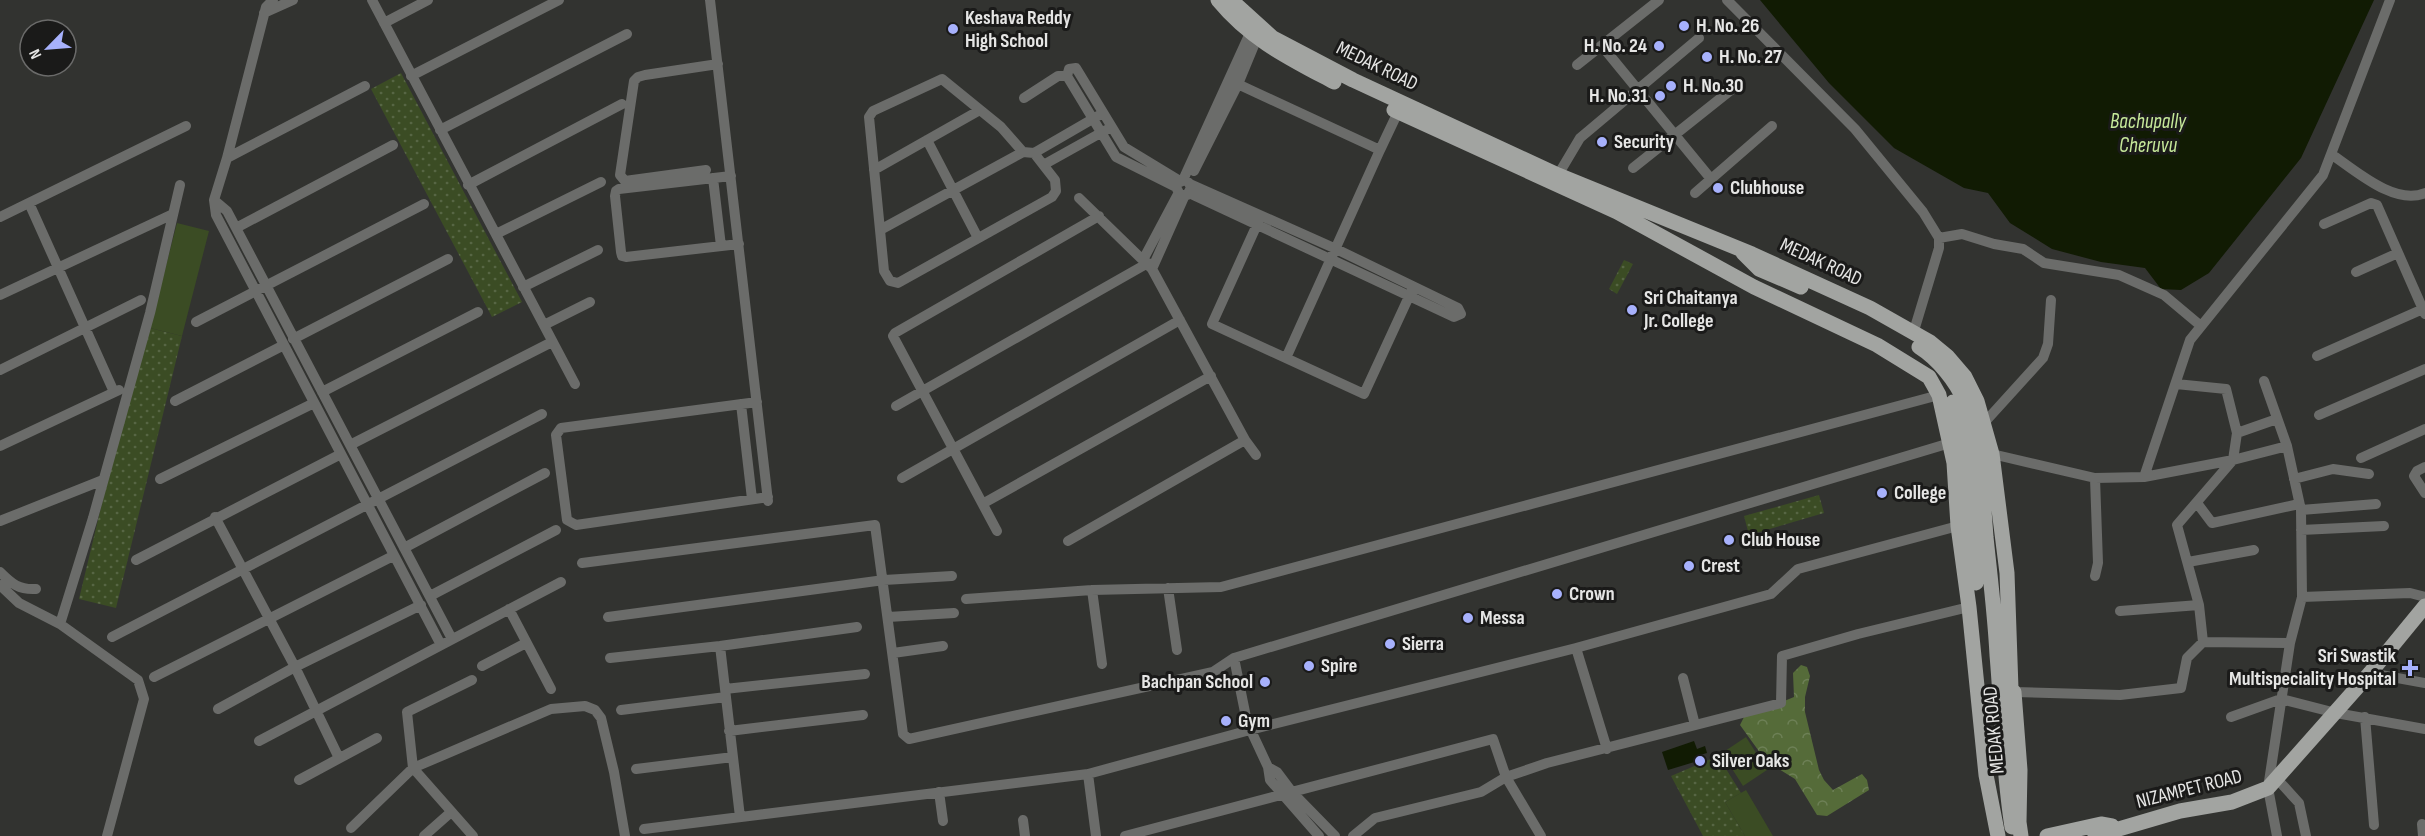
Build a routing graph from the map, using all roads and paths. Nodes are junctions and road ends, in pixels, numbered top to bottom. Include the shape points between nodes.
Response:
1 (273, 0) edge
2 (293, 0) edge
3 (372, 0) edge
4 (428, 0) edge
5 (559, 0) edge
6 (710, 0) edge
7 (1218, 0) edge
8 (1231, 0) edge
9 (1659, 0) edge
10 (1727, 0) edge
11 (2390, 0) edge
12 (264, 13) junction
13 (384, 23) junction
14 (627, 34) dead end
15 (1253, 36) junction
16 (1699, 38) dead end
17 (1602, 46) junction
18 (718, 64) junction
19 (1578, 65) dead end
20 (1067, 75) junction
21 (411, 76) junction
22 (1233, 82) junction
23 (365, 86) dead end
24 (1736, 86) dead end
25 (1638, 90) junction
26 (1024, 98) dead end
27 (622, 104) dead end
28 (980, 110) junction
29 (1398, 112) junction
30 (1103, 113) junction
31 (1094, 119) junction
32 (186, 126) dead end
33 (1112, 126) junction
34 (1772, 126) dead end
35 (440, 130) junction
36 (1101, 132) junction
37 (1675, 135) junction
38 (927, 140) junction
39 (393, 145) dead end
40 (1380, 150) junction
41 (1029, 152) junction
42 (2331, 154) junction
43 (227, 158) junction
44 (1045, 164) junction
45 (1634, 168) dead end
46 (874, 170) junction
47 (709, 174) junction
48 (1558, 175) junction
49 (731, 176) junction
50 (1711, 179) junction
51 (601, 182) dead end
52 (468, 184) junction
53 (180, 185) dead end
54 (1184, 187) junction
55 (953, 190) junction
56 (1695, 193) dead end
57 (2425, 193) edge
58 (1079, 198) dead end
59 (214, 200) junction
60 (29, 202) junction
61 (423, 204) dead end
62 (173, 214) junction
63 (1099, 216) junction
64 (0, 217) edge
65 (1259, 220) junction
66 (2324, 224) dead end
67 (236, 228) junction
68 (880, 230) junction
69 (496, 234) junction
70 (978, 238) junction
71 (1939, 238) junction
72 (739, 244) junction
73 (721, 246) junction
74 (1737, 248) junction
75 (598, 250) dead end
76 (1332, 253) junction
77 (2398, 253) junction
78 (448, 259) dead end
79 (1148, 263) junction
80 (58, 268) junction
81 (2356, 272) dead end
82 (267, 286) junction
83 (523, 287) junction
84 (1754, 287) junction
85 (255, 291) junction
86 (0, 295) edge
87 (141, 300) dead end
88 (2051, 300) dead end
89 (590, 302) dead end
90 (2424, 311) edge
91 (478, 312) dead end
92 (1180, 320) junction
93 (196, 322) dead end
94 (544, 325) junction
95 (2201, 326) junction
96 (85, 328) junction
97 (1913, 334) junction
98 (289, 342) junction
99 (552, 342) junction
100 (2317, 356) dead end
101 (1286, 358) junction
102 (2425, 369) edge
103 (0, 370) edge
104 (1211, 376) junction
105 (2264, 381) dead end
106 (575, 384) dead end
107 (2176, 384) junction
108 (130, 385) junction
109 (923, 391) junction
110 (114, 392) junction
111 (322, 392) junction
112 (1939, 395) junction
113 (175, 401) dead end
114 (757, 402) junction
115 (314, 403) junction
116 (741, 404) junction
117 (896, 406) dead end
118 (542, 414) dead end
119 (2319, 416) dead end
120 (2277, 419) junction
121 (1984, 423) junction
122 (2425, 429) edge
123 (2237, 434) junction
124 (1245, 440) junction
125 (1950, 443) junction
126 (350, 445) junction
127 (0, 446) edge
128 (2287, 446) junction
129 (954, 448) junction
130 (341, 454) junction
131 (1992, 454) junction
132 (1256, 455) dead end
133 (2361, 458) dead end
134 (2233, 460) junction
135 (2425, 467) edge
136 (545, 473) dead end
137 (2369, 474) dead end
138 (2144, 477) junction
139 (902, 478) dead end
140 (2095, 478) junction
141 (160, 479) dead end
142 (2294, 479) junction
143 (103, 480) junction
144 (2425, 493) edge
145 (378, 499) junction
146 (752, 499) junction
147 (984, 503) junction
148 (2197, 503) junction
149 (367, 504) junction
150 (2376, 504) dead end
151 (2300, 507) junction
152 (215, 517) junction
153 (0, 521) edge
154 (1958, 526) junction
155 (2384, 526) dead end
156 (556, 530) dead end
157 (2301, 530) junction
158 (997, 531) dead end
159 (1068, 541) dead end
160 (404, 548) junction
161 (2254, 550) dead end
162 (393, 555) junction
163 (136, 560) dead end
164 (2188, 562) junction
165 (582, 563) dead end
166 (243, 569) junction
167 (0, 572) edge
168 (952, 576) dead end
169 (2095, 576) dead end
170 (884, 580) junction
171 (561, 582) dead end
172 (0, 585) edge
173 (1168, 588) junction
174 (36, 589) dead end
175 (1092, 590) junction
176 (430, 596) junction
177 (2302, 597) junction
178 (2425, 597) edge
179 (966, 598) dead end
180 (421, 605) junction
181 (2199, 605) junction
182 (2425, 606) edge
183 (1969, 607) junction
184 (509, 609) junction
185 (2120, 611) dead end
186 (954, 614) dead end
187 (608, 617) dead end
188 (888, 617) junction
189 (269, 618) junction
190 (60, 624) junction
191 (857, 627) dead end
192 (112, 637) dead end
193 (452, 639) junction
194 (526, 642) junction
195 (2203, 642) junction
196 (2290, 643) junction
197 (441, 645) junction
198 (720, 646) junction
199 (943, 646) dead end
200 (1576, 648) junction
201 (1177, 650) dead end
202 (893, 653) junction
203 (610, 658) dead end
204 (1234, 658) junction
205 (1102, 664) dead end
206 (482, 666) dead end
207 (295, 667) junction
208 (2370, 673) junction
209 (865, 674) dead end
210 (153, 677) dead end
211 (1683, 678) dead end
212 (472, 680) dead end
213 (2425, 683) edge
214 (551, 689) dead end
215 (2014, 692) junction
216 (725, 693) junction
217 (2281, 699) junction
218 (218, 708) dead end
219 (315, 711) junction
220 (621, 711) dead end
221 (2336, 713) junction
222 (863, 715) dead end
223 (2231, 717) dead end
224 (2364, 717) junction
225 (1695, 725) junction
226 (2425, 729) edge
227 (1250, 730) junction
228 (729, 731) junction
229 (377, 738) dead end
230 (259, 741) dead end
231 (1607, 749) junction
232 (733, 757) junction
233 (339, 758) junction
234 (413, 768) junction
235 (636, 769) dead end
236 (1088, 774) junction
237 (1506, 777) junction
238 (299, 780) dead end
239 (2273, 784) junction
240 (939, 792) junction
241 (1288, 793) junction
242 (450, 813) junction
243 (740, 817) junction
244 (1023, 820) dead end
245 (943, 821) dead end
246 (2422, 824) dead end
247 (2373, 825) dead end
248 (2121, 827) junction
249 (351, 828) dead end
250 (644, 829) dead end
251 (107, 836) edge
252 (424, 836) edge
253 (473, 836) edge
254 (625, 836) edge
255 (1025, 836) edge
256 (1096, 836) edge
257 (1126, 836) edge
258 (1319, 836) edge
259 (1335, 836) edge
260 (1353, 836) edge
261 (1542, 836) edge
262 (1998, 836) edge
263 (2006, 836) edge
264 (2013, 836) edge
265 (2021, 836) edge
266 (2047, 836) edge
267 (2095, 836) edge
268 (2277, 836) edge
269 (2306, 836) edge
270 (2423, 836) edge

1 - 12 street
2 - 12 street
3 - 13 street
4 - 13 street
5 - 21 street
6 - 18 street
7 - 15 main road, MEDAK ROAD
8 - 48 main road, MEDAK ROAD via 1257,25 1295,50
9 - 17 street
10 - 71 street via 1855,129 1923,212
11 - 42 street
12 - 43 street
13 - 21 street
14 - 35 street
15 - 22 street
15 - 29 main road, MEDAK ROAD via 1290,59
16 - 25 street
17 - 19 street
17 - 25 street
18 - 47 street via 645,75 634,81 620,175 625,181
18 - 49 street
20 - 26 street via 1058,76
20 - 30 street via 1069,69 1076,68
20 - 31 street
21 - 35 street
22 - 40 street
22 - 54 street
23 - 43 street
24 - 37 street
25 - 37 street
25 - 48 street via 1580,138
27 - 52 street
28 - 38 street
28 - 41 street
28 - 46 street via 942,79 873,111 869,117
29 - 40 street
29 - 84 main road, MEDAK ROAD via 1617,213
30 - 31 street
30 - 33 street
31 - 36 street
31 - 41 street
32 - 60 street
33 - 36 street
33 - 54 street via 1124,147
34 - 50 street
35 - 52 street
36 - 44 street
36 - 54 street via 1116,157
37 - 45 street
37 - 50 street
38 - 46 street
38 - 55 street
39 - 67 street
40 - 76 street
41 - 44 street
41 - 55 street
42 - 57 street via 2393,194 2415,197
42 - 95 street via 2323,175
43 - 59 street
44 - 70 street via 1057,186 1052,197
46 - 68 street
47 - 49 street
47 - 73 street
47 - 73 street via 616,191 621,252 627,257
48 - 74 main road, MEDAK ROAD
49 - 72 street
50 - 56 street
51 - 69 street
52 - 69 street
53 - 62 street
54 - 65 street
54 - 79 street
55 - 68 street
55 - 70 street
58 - 63 street
59 - 67 street via 227,211
59 - 85 street via 216,215
60 - 64 street
60 - 80 street
61 - 82 street
62 - 80 street
62 - 108 street
63 - 79 street
63 - 109 street via 894,333 894,340
65 - 76 street
65 - 101 street via 1212,324
66 - 77 street via 2371,203 2377,205
67 - 82 street
68 - 70 street via 884,271 894,283
69 - 83 street
71 - 95 street via 1962,234 2023,249 2044,263 2118,275 2164,295
71 - 97 street
72 - 73 street
72 - 114 street
74 - 97 main road, MEDAK ROAD via 1870,308
74 - 264 main road via 1759,269 1848,308 1931,355 1965,402 1983,502 1998,655 2003,760
75 - 83 street
76 - 101 street
76 - 101 street via 1411,292 1365,394
77 - 81 street
77 - 90 street
78 - 98 street
79 - 92 street
79 - 109 street
80 - 86 street
80 - 96 street
82 - 85 street
82 - 98 street
83 - 94 street
84 - 112 main road, MEDAK ROAD via 1902,358 1929,377
84 - 263 main road via 1783,290 1908,350 1928,364 1957,408 1966,455 1987,723
85 - 93 street
85 - 98 street
87 - 96 street
88 - 121 street via 2048,344 2043,358
89 - 94 street
90 - 100 street
91 - 111 street
92 - 104 street
92 - 129 street
94 - 99 street
95 - 107 street via 2190,340
96 - 103 street
96 - 110 street
97 - 121 main road, MEDAK ROAD via 1947,356 1965,377
98 - 111 street
98 - 113 street
98 - 115 street
99 - 106 street
99 - 126 street
102 - 119 street
104 - 124 street
104 - 147 street
105 - 120 street
107 - 123 street via 2226,388
107 - 138 street
108 - 110 street
108 - 143 street
109 - 117 street
109 - 129 street
110 - 127 street
111 - 126 street
112 - 125 main road, MEDAK ROAD
112 - 173 street via 1221,587
114 - 116 street
114 - 146 street via 768,499
115 - 130 street
115 - 141 street
116 - 146 street
116 - 146 street via 561,428 556,435 567,520 576,525
118 - 145 street
120 - 123 street
120 - 128 street
121 - 131 main road, MEDAK ROAD
122 - 133 street
123 - 134 street
124 - 132 street
124 - 159 street
125 - 154 main road, MEDAK ROAD
125 - 204 street
126 - 145 street
128 - 134 street
128 - 142 street
129 - 139 street
129 - 147 street
130 - 149 street
130 - 152 street
131 - 140 street
131 - 215 main road, MEDAK ROAD via 2007,573
134 - 138 street
134 - 148 street
135 - 144 street via 2414,476
136 - 160 street
137 - 142 street via 2333,469
138 - 140 street
140 - 169 street
142 - 151 street
143 - 153 street
143 - 190 street
145 - 149 street
145 - 160 street
147 - 158 street
148 - 151 street via 2212,523
148 - 164 street via 2177,525
149 - 162 street
149 - 166 street
150 - 151 street
151 - 157 street
152 - 163 street
152 - 166 street
154 - 183 main road, MEDAK ROAD
154 - 200 street via 1798,569 1771,594
155 - 157 street
156 - 176 street
157 - 177 street
160 - 176 street
161 - 164 street
162 - 180 street
162 - 189 street
164 - 181 street
165 - 170 street via 875,525
166 - 189 street
166 - 192 street
167 - 174 street via 23,590
168 - 170 street
170 - 187 street
170 - 188 street
171 - 184 street
172 - 190 street via 19,603
173 - 175 street
173 - 201 street
175 - 179 street
175 - 205 street
176 - 193 street
177 - 178 street via 2410,592
177 - 196 street
180 - 197 street
180 - 207 street
181 - 185 street
181 - 195 street
182 - 208 main road, NIZAMPET ROAD
183 - 225 street via 1782,656 1781,703
183 - 262 main road, MEDAK ROAD via 1986,775
184 - 193 street
184 - 194 street
186 - 188 street
188 - 202 street
189 - 207 street
189 - 210 street
190 - 251 street via 138,680 144,694
191 - 198 street
193 - 197 street
194 - 206 street
194 - 214 street
195 - 196 street
195 - 215 street via 2187,658 2181,688 2121,695
196 - 217 street
197 - 219 street
198 - 203 street
198 - 216 street
199 - 202 street
200 - 227 street
200 - 231 street
202 - 204 street via 903,734 909,739 1213,672
204 - 227 street
207 - 218 street
207 - 219 street
208 - 213 street
208 - 221 main road, NIZAMPET ROAD
209 - 216 street
211 - 225 street
212 - 234 street via 407,712
215 - 265 main road, MEDAK ROAD
216 - 220 street
216 - 228 street
217 - 221 street
217 - 223 street
217 - 239 street
219 - 230 street
219 - 233 street
221 - 224 street
221 - 239 main road, NIZAMPET ROAD
222 - 228 street
224 - 226 street
224 - 247 street
225 - 231 street
227 - 236 street
227 - 241 street via 1270,780
228 - 232 street
229 - 233 street
231 - 237 street
232 - 235 street
232 - 243 street
233 - 238 street
234 - 242 street
234 - 249 street
234 - 254 street via 551,709 585,706 601,718
236 - 240 street
236 - 256 street
237 - 241 street via 1493,739
237 - 260 street via 1481,792 1375,818
237 - 261 street
239 - 248 main road, NIZAMPET ROAD via 2232,802
239 - 268 street
239 - 269 street via 2299,802
240 - 243 street
240 - 245 street
241 - 257 street
241 - 258 street
241 - 259 street
242 - 252 street
242 - 253 street
243 - 250 street
244 - 255 street
246 - 270 street
248 - 266 main road via 2101,824
248 - 267 main road, NIZAMPET ROAD

